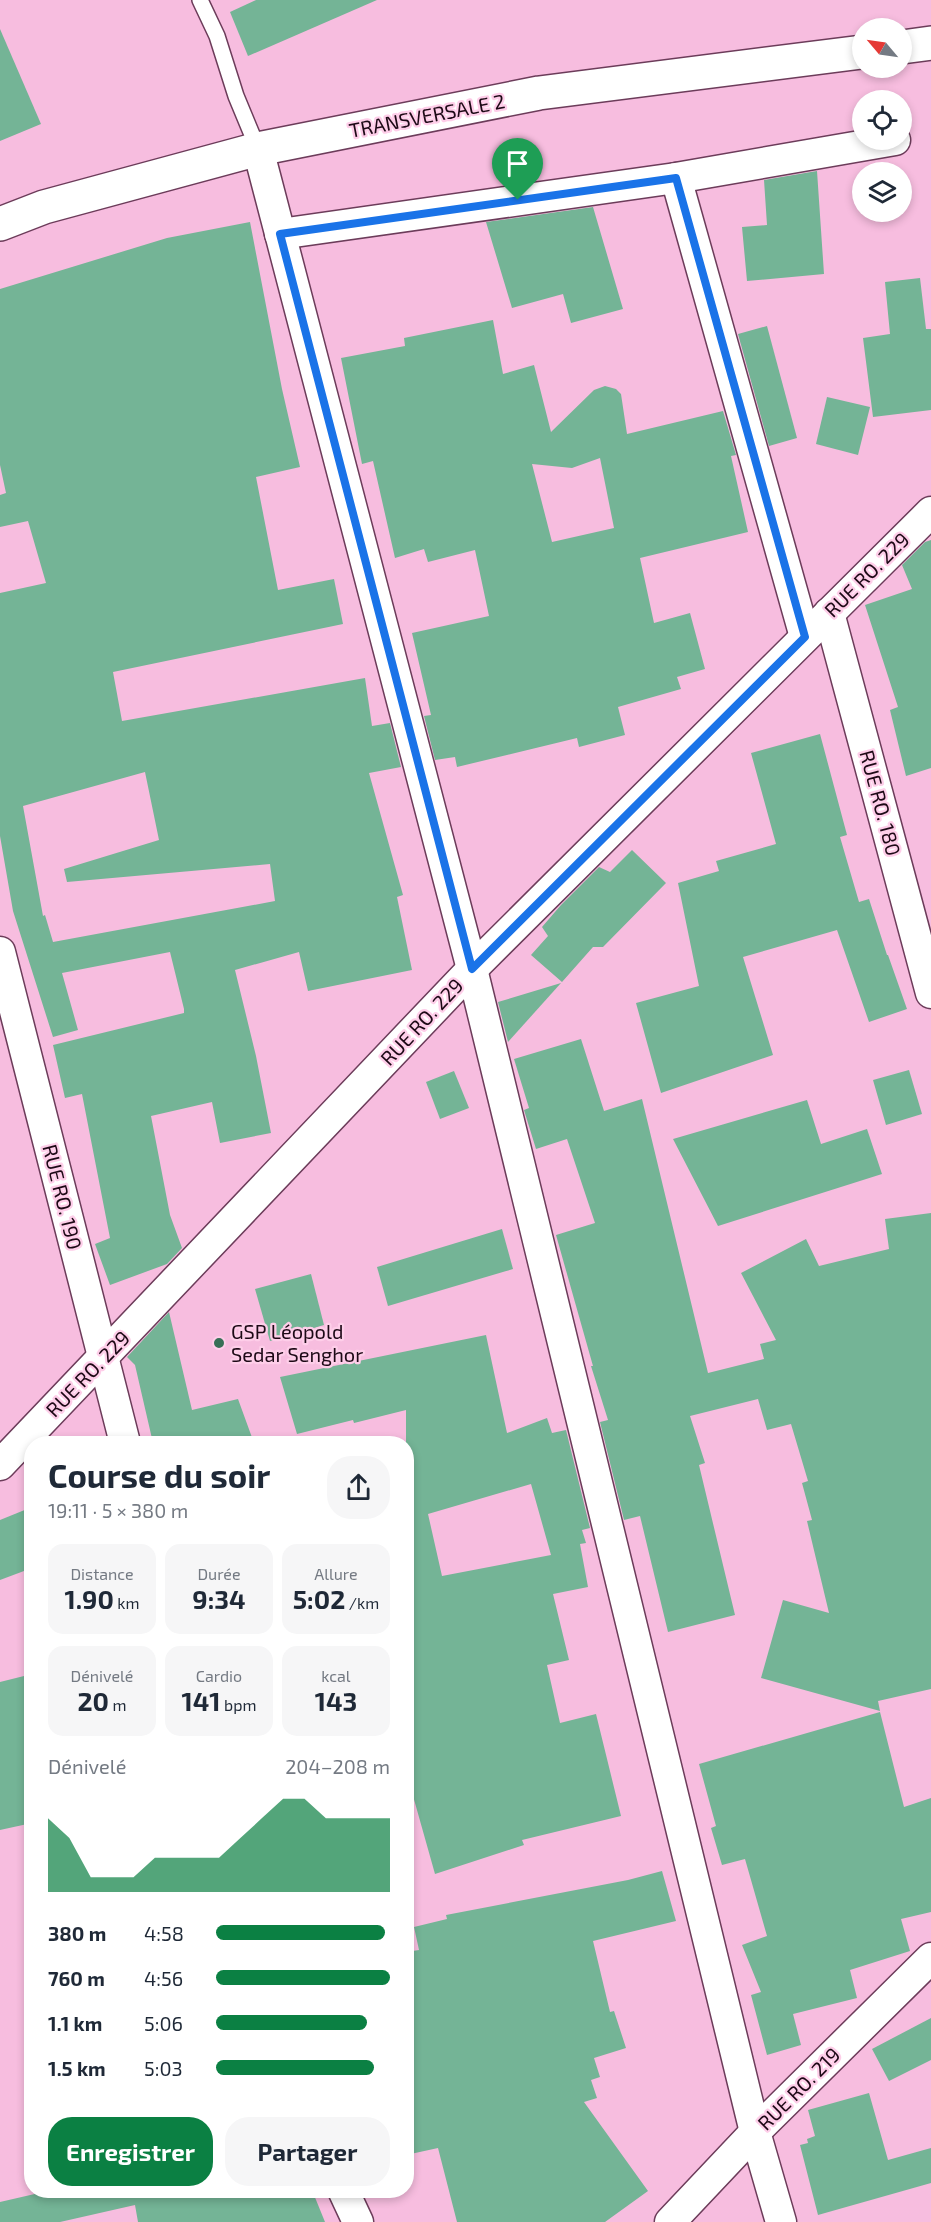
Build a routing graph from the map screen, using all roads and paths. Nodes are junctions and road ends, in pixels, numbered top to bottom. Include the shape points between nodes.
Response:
1 (200, 0) edge
2 (931, 43) edge
3 (912, 46) edge
4 (852, 53) edge
5 (852, 147) edge
6 (258, 149) junction
7 (676, 178) junction
8 (0, 224) edge
9 (280, 234) junction
10 (931, 512) edge
11 (829, 613) junction
12 (805, 637) junction
13 (0, 952) edge
14 (472, 969) junction
15 (930, 987) edge
16 (103, 1359) junction
17 (28, 1436) edge
18 (123, 1436) edge
19 (24, 1440) edge
20 (0, 1465) edge
21 (931, 1958) edge
22 (755, 2132) junction
23 (347, 2198) edge
24 (358, 2222) edge
25 (670, 2222) edge
26 (781, 2222) edge

1 - 6 lane
2 - 3 main road
4 - 6 main road, TRANSVERSALE 2 via 539,93
5 - 7 street
6 - 8 main road, TRANSVERSALE 2 via 44,207
6 - 9 street
7 - 9 street
7 - 12 street
9 - 14 street
10 - 11 street, RUE RO. 229
11 - 12 street, RUE RO. 229
11 - 15 street, RUE RO. 180
12 - 14 street, RUE RO. 229
13 - 16 street, RUE RO. 190
14 - 16 street, RUE RO. 229
14 - 22 street
16 - 17 street, RUE RO. 229
16 - 18 street, RUE RO. 190
19 - 20 street, RUE RO. 229
21 - 22 street, RUE RO. 219
22 - 25 street, RUE RO. 219
22 - 26 street
23 - 24 street

